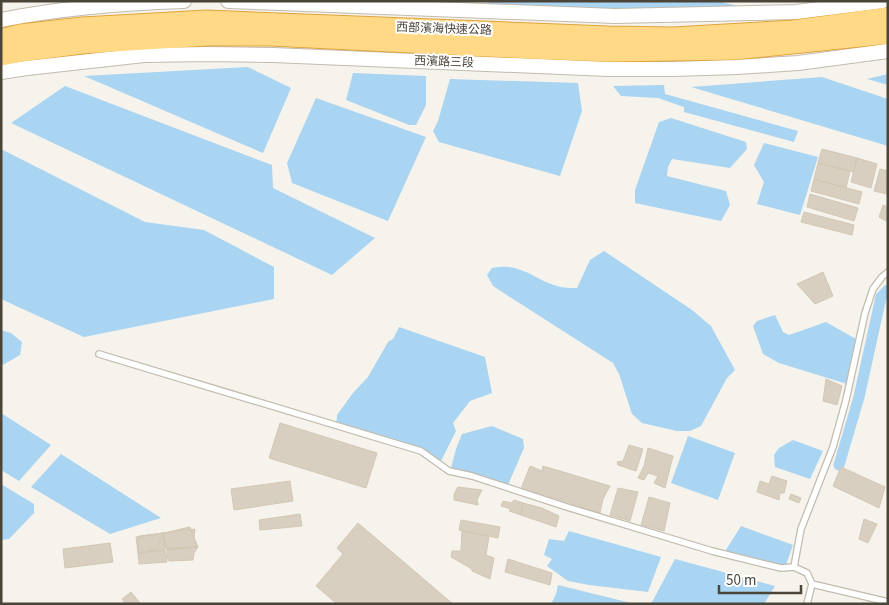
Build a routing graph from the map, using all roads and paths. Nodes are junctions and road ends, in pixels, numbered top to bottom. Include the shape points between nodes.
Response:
1 (184, 1) edge
2 (228, 1) edge
3 (883, 1) edge
4 (888, 17) edge
5 (1, 20) edge
6 (888, 34) edge
7 (792, 37) junction
8 (1, 39) edge
9 (888, 51) edge
10 (1, 56) edge
11 (1, 72) edge
12 (888, 272) edge
13 (99, 354) dead end
14 (794, 567) junction
15 (812, 584) junction
16 (888, 602) edge
17 (807, 604) edge

1 - 5 street via 79,8
2 - 3 street via 615,16 796,12
4 - 7 highway, 西部濱海快速公路
6 - 7 highway, 西部濱海快速公路
7 - 8 highway, 西部濱海快速公路 via 608,36 206,20 82,27
7 - 10 highway, 西部濱海快速公路 via 735,50 610,52 216,36 82,44
9 - 11 street, 西濱路三段 via 798,63 673,69 272,55 153,55
12 - 14 lane via 873,289 865,313 833,447 801,530
13 - 14 lane via 420,451 449,471 722,553 781,568
14 - 15 lane via 806,573
15 - 16 lane
15 - 17 lane

